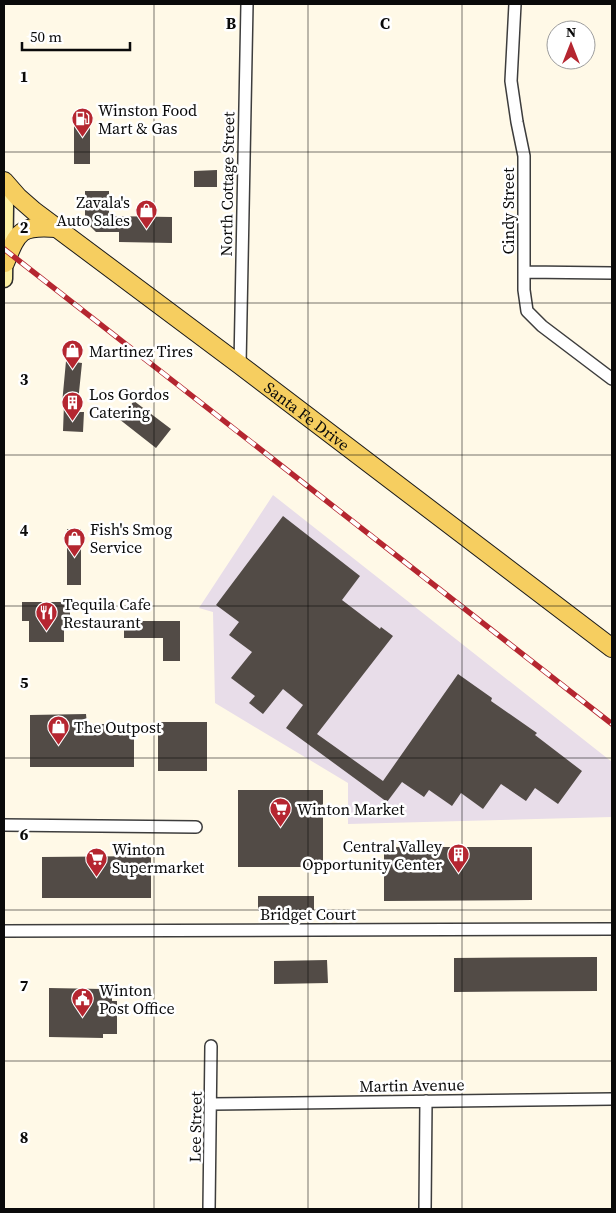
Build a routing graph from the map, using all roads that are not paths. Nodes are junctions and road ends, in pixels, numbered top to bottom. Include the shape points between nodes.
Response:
1 (247, 4) edge
2 (515, 4) edge
3 (4, 181) edge
4 (4, 200) edge
5 (57, 228) junction
6 (4, 271) edge
7 (524, 272) junction
8 (612, 273) edge
9 (240, 364) junction
10 (612, 379) edge
11 (612, 648) edge
12 (4, 825) edge
13 (196, 827) dead end
14 (612, 929) edge
15 (4, 931) edge
16 (211, 1046) dead end
17 (612, 1099) edge
18 (426, 1101) junction
19 (212, 1104) junction
20 (209, 1209) edge
21 (425, 1209) edge

1 - 9 street, North Cottage Street
2 - 7 street, Cindy Street via 511,81 524,156
3 - 5 main road, Santa Fe Drive via 18,197
4 - 6 main road
5 - 6 main road via 37,226 23,230 13,242
5 - 9 main road, Santa Fe Drive
7 - 8 street
7 - 10 street, Cindy Street via 527,311
9 - 11 main road, Santa Fe Drive
12 - 13 street
14 - 15 street, Bridget Court
16 - 19 street, Lee Street
17 - 18 street, Martin Avenue
18 - 19 street, Martin Avenue
18 - 21 street
19 - 20 street, Lee Street

